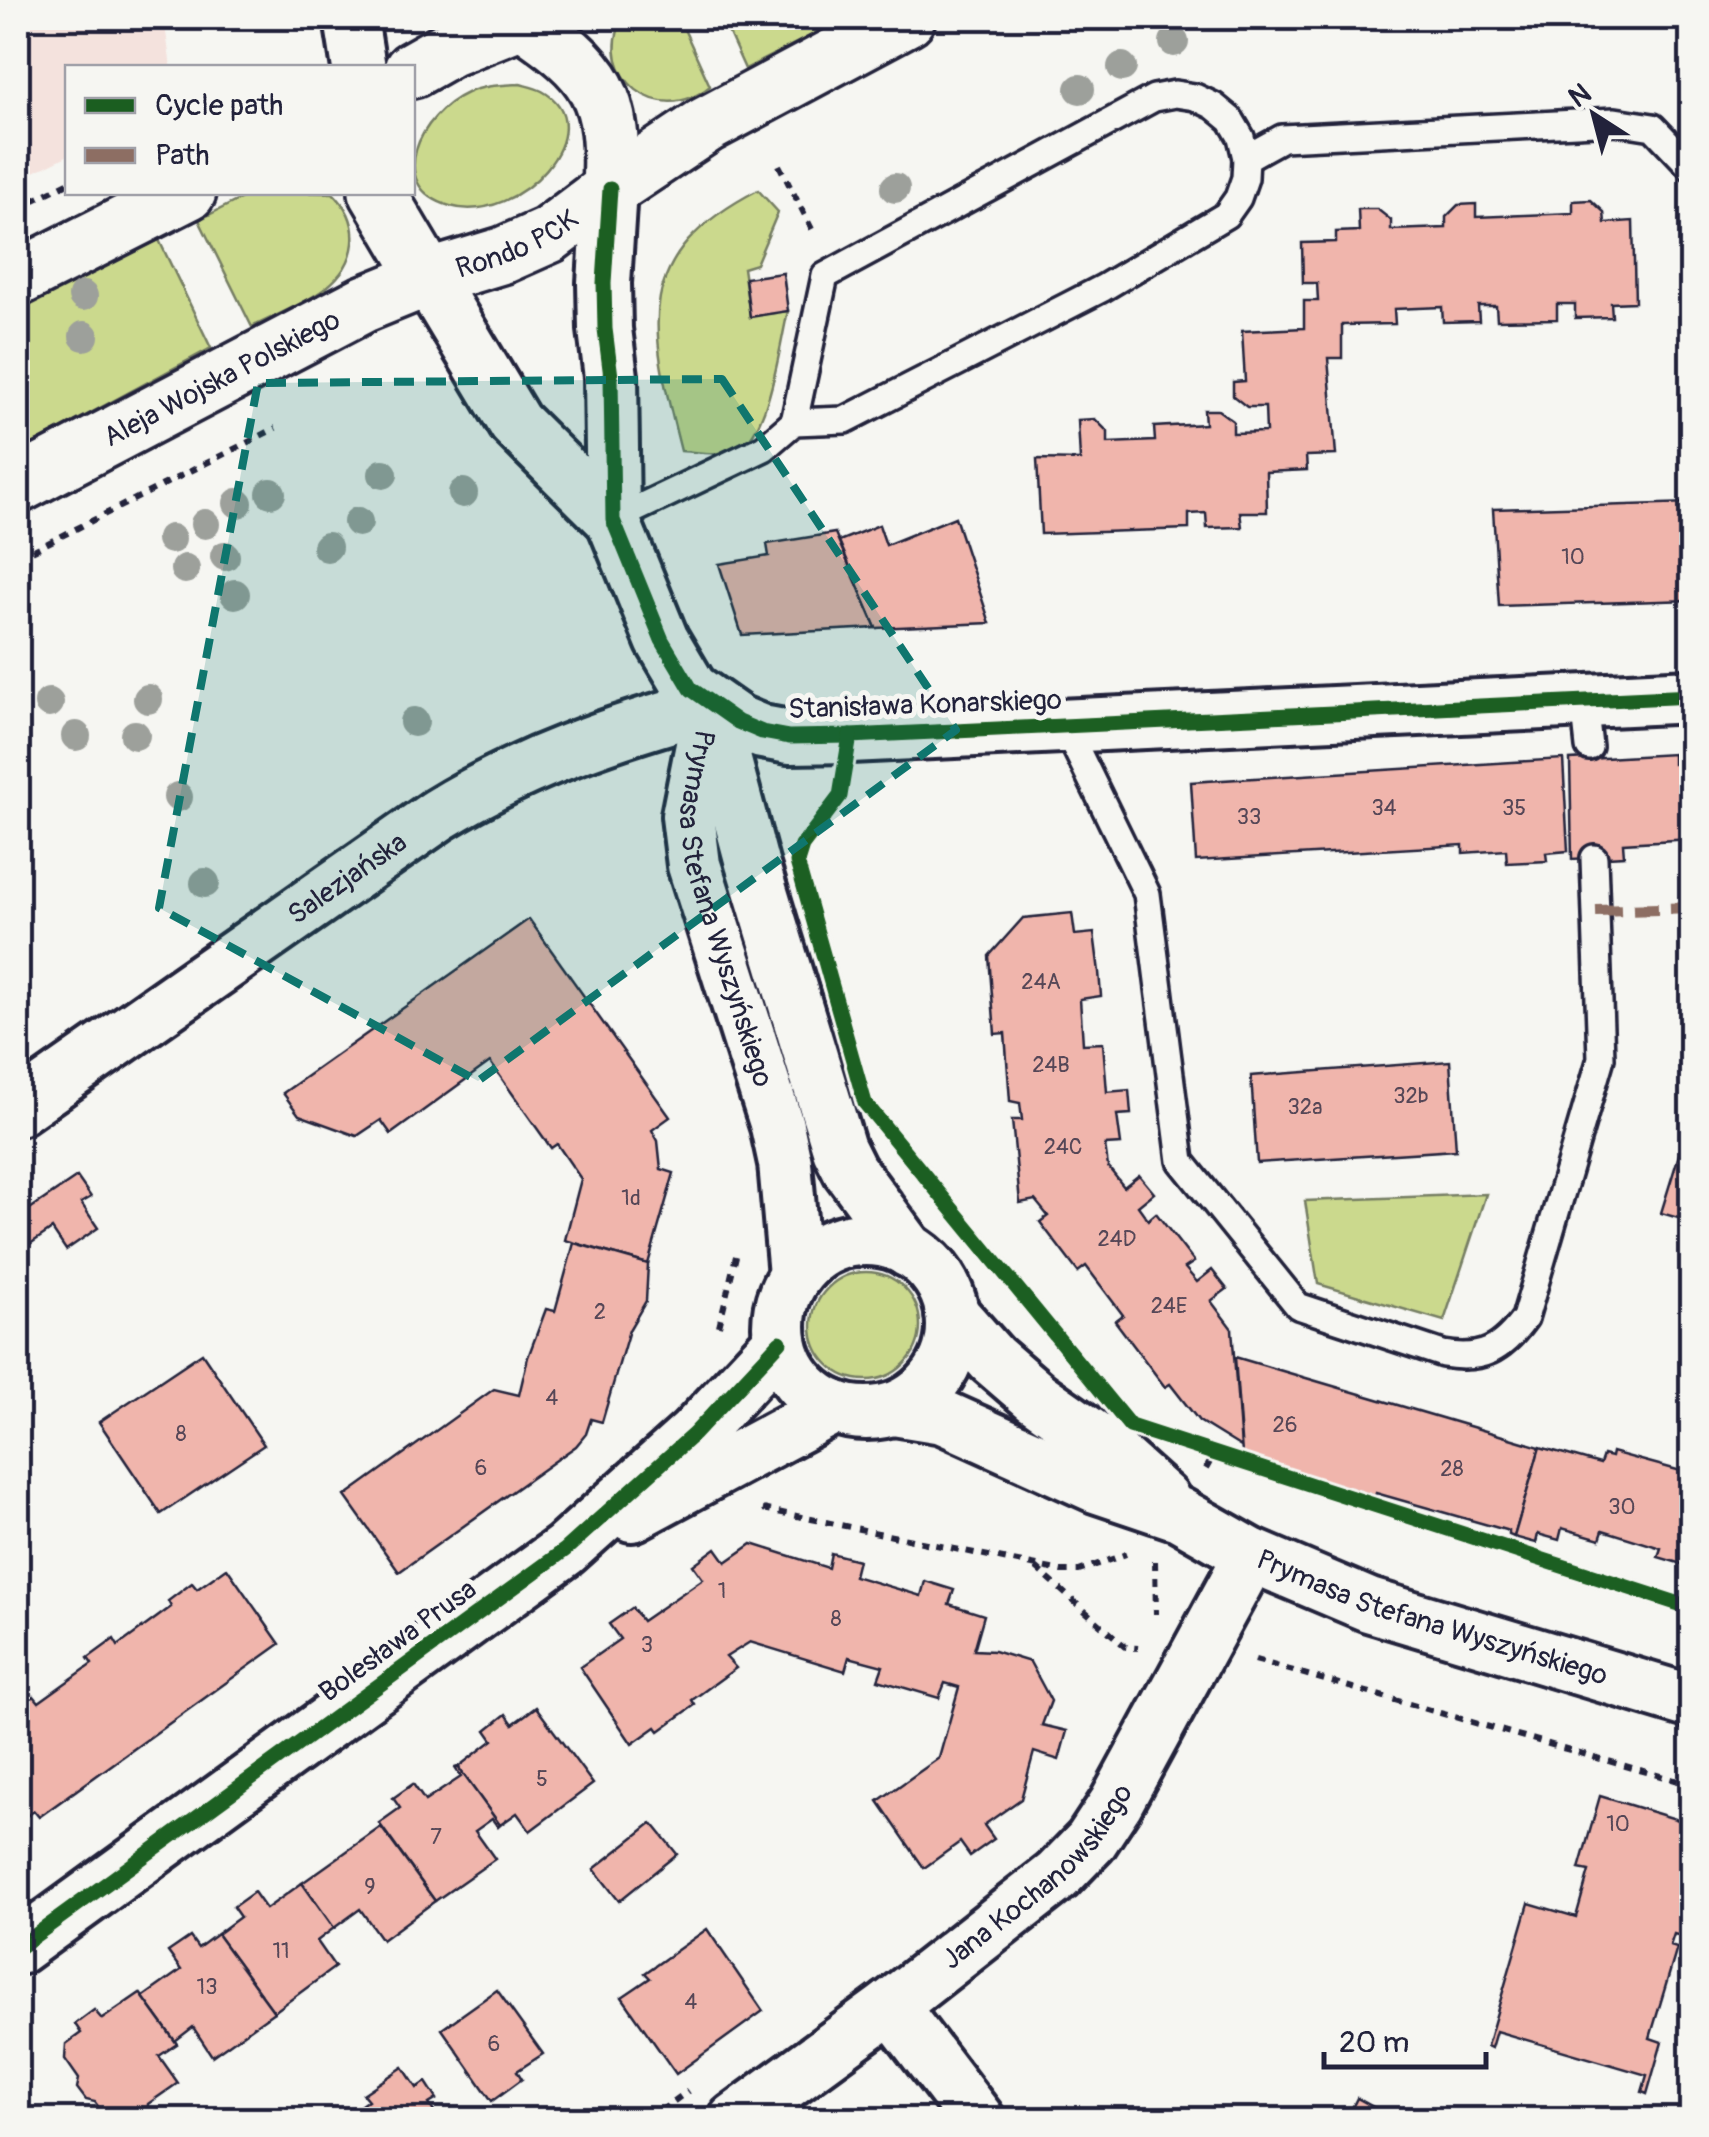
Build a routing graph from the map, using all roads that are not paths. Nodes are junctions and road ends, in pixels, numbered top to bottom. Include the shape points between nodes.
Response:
1 (351, 18) edge
2 (524, 18) edge
3 (907, 18) edge
4 (359, 65) edge
5 (415, 68) edge
6 (1246, 158) junction
7 (1692, 168) edge
8 (610, 189) junction
9 (182, 195) edge
10 (379, 195) edge
11 (18, 278) edge
12 (428, 278) junction
13 (794, 422) junction
14 (18, 485) edge
15 (613, 520) junction
16 (1692, 696) edge
17 (710, 705) junction
18 (1065, 726) junction
19 (1594, 858) dead end
20 (18, 1109) edge
21 (909, 1251) junction
22 (795, 1275) junction
23 (952, 1314) junction
24 (780, 1342) junction
25 (834, 1407) junction
26 (894, 1409) junction
27 (1166, 1529) junction
28 (564, 1550) junction
29 (1252, 1555) junction
30 (1692, 1702) edge
31 (18, 1948) edge
32 (891, 2006) junction
33 (734, 2120) edge
34 (978, 2120) edge

1 - 4 street
2 - 5 main road
2 - 8 main road via 584,66 597,86 608,117
3 - 8 main road via 745,102
6 - 7 lane via 1282,138 1615,121 1653,127
6 - 13 lane via 1238,198 1209,227 845,420
6 - 13 lane via 1242,138 1214,106 1174,94 1154,98 833,271 825,276
8 - 12 main road, Rondo PCK via 549,236
8 - 15 street, Stanisława Konarskiego via 604,330
9 - 11 main road
10 - 12 main road, Rondo PCK
12 - 14 main road, Aleja Wojska Polskiego via 321,325
12 - 15 street, Stanisława Konarskiego via 515,422
13 - 15 lane via 764,448
15 - 17 street, Stanisława Konarskiego via 670,656
16 - 18 street, Stanisława Konarskiego via 1586,724
17 - 18 street, Stanisława Konarskiego via 762,732 790,737
17 - 20 street, Salezjańska via 618,730 460,802
17 - 21 street, Prymasa Stefana Wyszyńskiego via 840,1149
17 - 22 street, Prymasa Stefana Wyszyńskiego via 688,816 694,865 777,1126
18 - 19 lane via 1147,894 1181,1161 1298,1306 1443,1354 1489,1352 1525,1318 1601,1058
21 - 22 street via 857,1240 822,1251
21 - 23 street via 938,1278
22 - 24 street via 781,1307
23 - 26 street via 946,1362 924,1390
23 - 27 street, Prymasa Stefana Wyszyńskiego via 992,1359 1096,1439
24 - 25 street via 799,1381
24 - 28 street, Bolesława Prusa via 694,1434
25 - 26 street
25 - 28 street, Bolesława Prusa
26 - 27 street, Prymasa Stefana Wyszyńskiego via 943,1418 1096,1486
27 - 29 street, Prymasa Stefana Wyszyńskiego
28 - 31 street, Bolesława Prusa
29 - 30 street, Prymasa Stefana Wyszyńskiego via 1368,1605
29 - 32 street, Jana Kochanowskiego via 1174,1650 1116,1803 1092,1841 1058,1876
32 - 33 street, Jana Kochanowskiego
32 - 34 street

